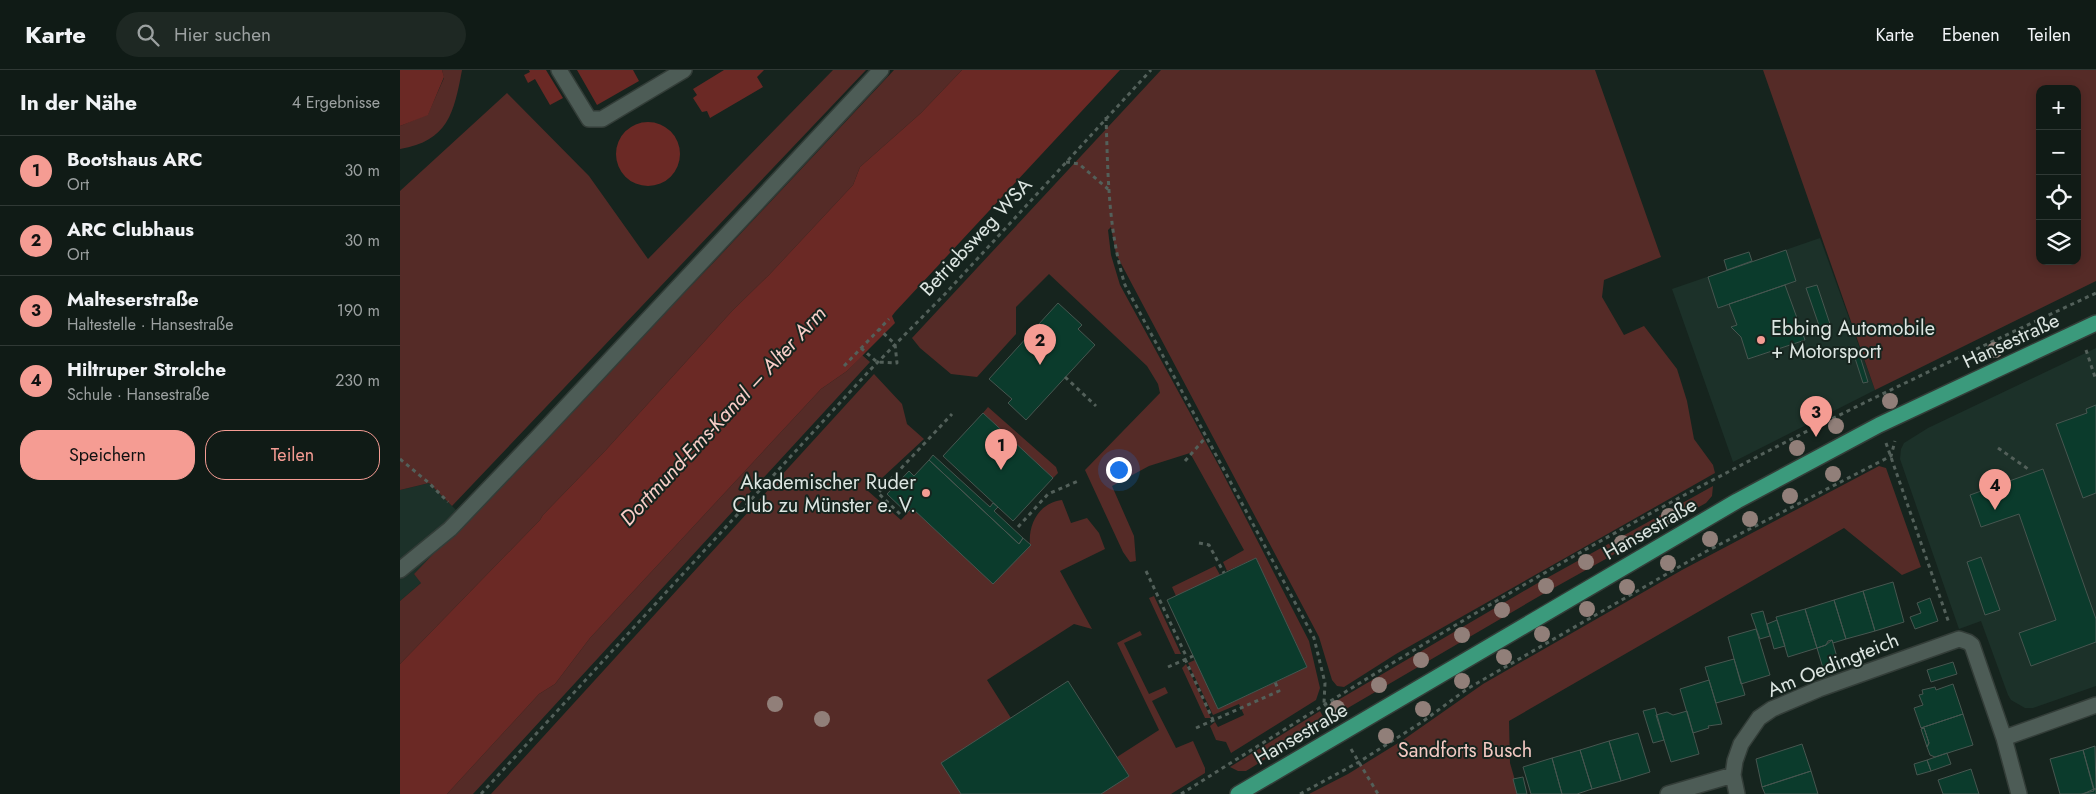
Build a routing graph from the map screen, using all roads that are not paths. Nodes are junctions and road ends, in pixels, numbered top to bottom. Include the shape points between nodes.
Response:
1 (559, 70) edge
2 (684, 70) edge
3 (881, 70) edge
4 (2096, 323) edge
5 (400, 570) edge
6 (2096, 705) edge
7 (2004, 738) junction
8 (1733, 775) junction
9 (1238, 794) edge
10 (1668, 794) edge
11 (1737, 794) edge
12 (2019, 794) edge

1 - 2 street via 588,119 602,119
3 - 5 street via 462,516
4 - 9 main road, Hansestraße via 1879,425 1737,502
6 - 7 street
7 - 8 street, Am Oedingteich via 1972,645 1955,640 1772,709 1759,718 1744,738
7 - 12 street
8 - 10 street
8 - 11 street, Am Oedingteich

